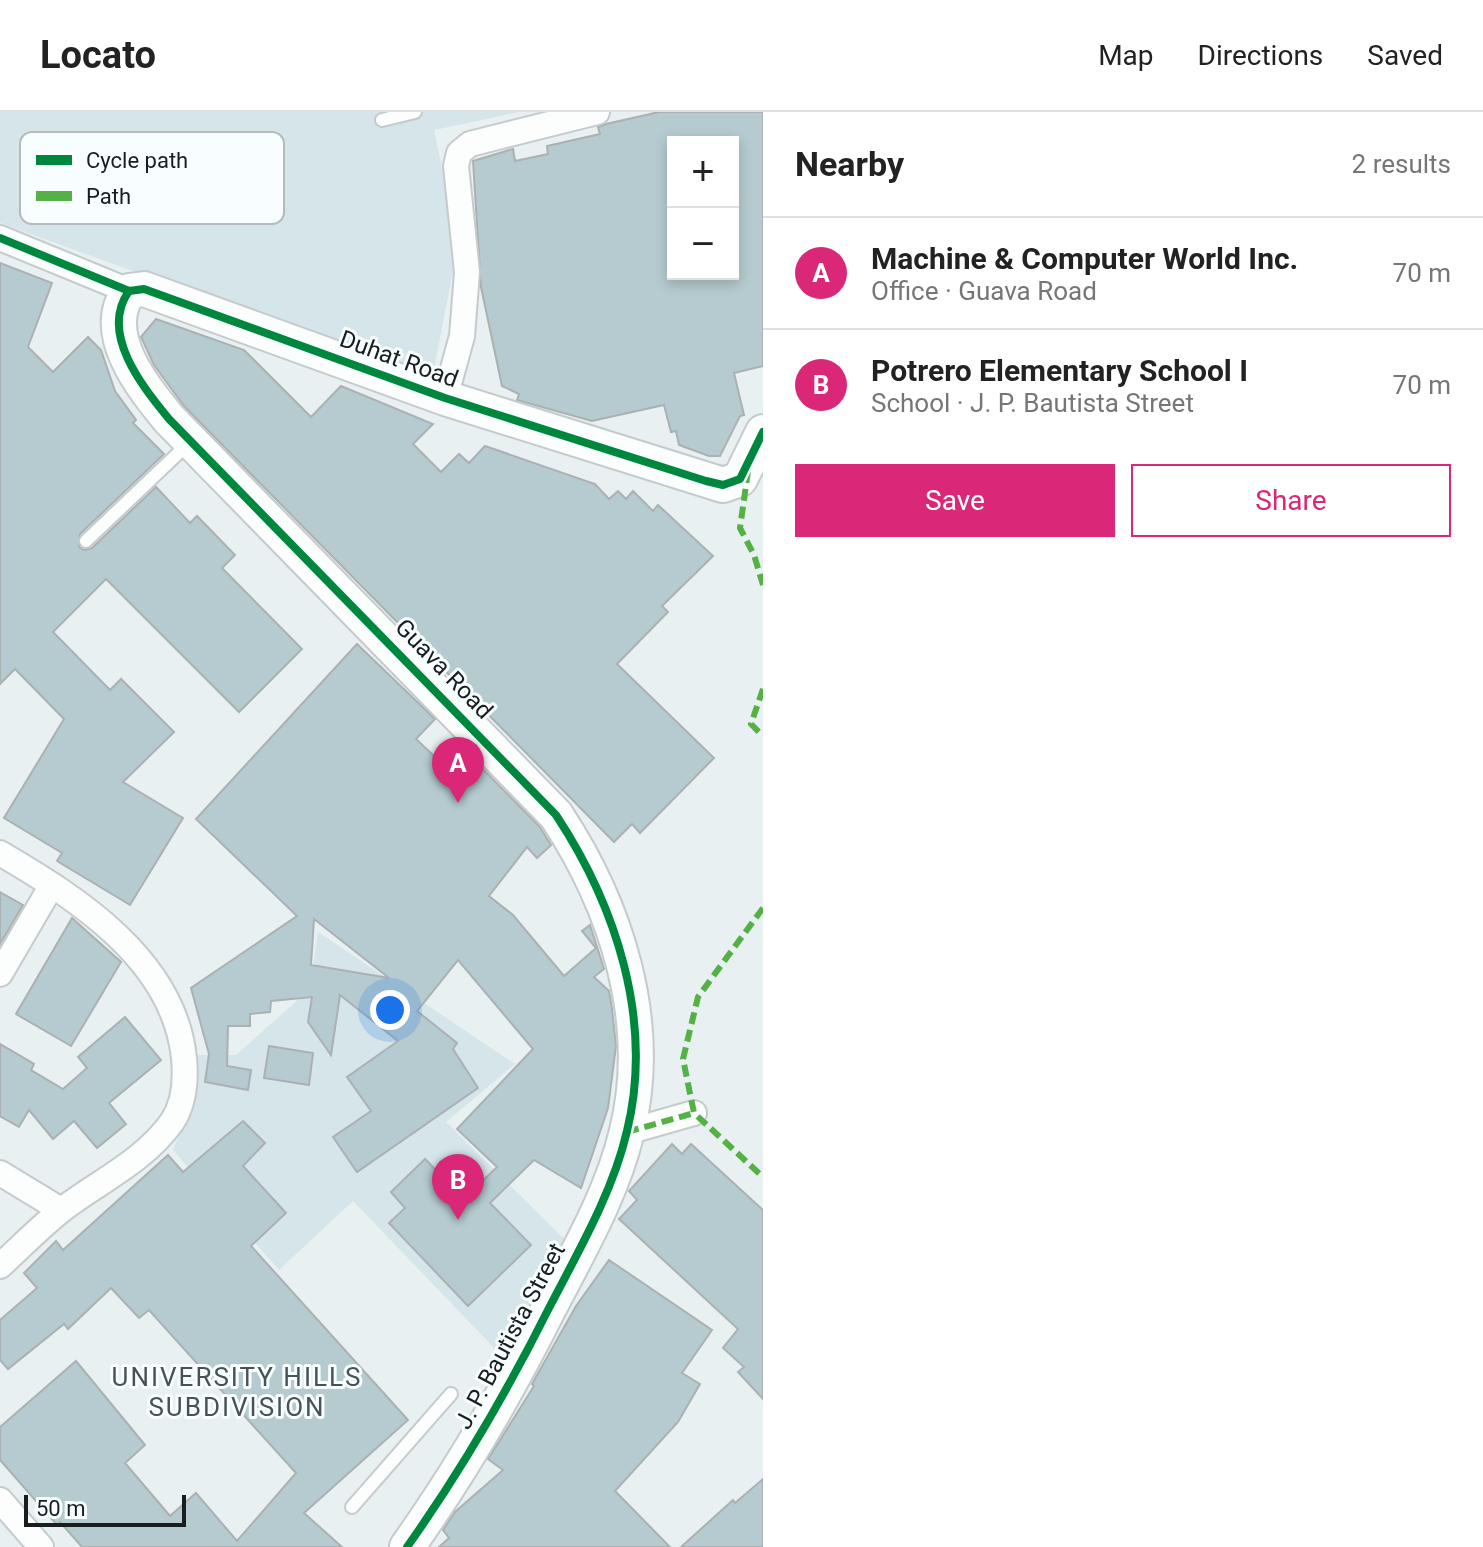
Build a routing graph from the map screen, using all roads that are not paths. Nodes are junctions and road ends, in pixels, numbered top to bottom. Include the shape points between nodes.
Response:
1 (415, 112) edge
2 (597, 112) edge
3 (382, 120) dead end
4 (0, 238) edge
5 (129, 291) junction
6 (445, 398) junction
7 (763, 432) edge
8 (191, 441) junction
9 (86, 541) dead end
10 (0, 853) edge
11 (52, 885) junction
12 (0, 974) edge
13 (694, 1113) dead end
14 (627, 1132) junction
15 (0, 1173) edge
16 (61, 1210) junction
17 (0, 1266) edge
18 (451, 1394) dead end
19 (0, 1500) edge
20 (352, 1507) dead end
21 (41, 1547) edge
22 (407, 1547) edge

1 - 3 lane
2 - 6 street via 470,144 459,153 467,272 462,336
4 - 5 street, Duhat Road
5 - 6 street, Duhat Road via 144,289
5 - 8 street, Guava Road via 120,304 120,332 130,364
6 - 7 street, Duhat Road via 723,485 740,479
8 - 9 lane
8 - 14 street, Guava Road via 556,815 586,860 612,918 628,980 634,1035
10 - 11 street
11 - 12 street
11 - 16 street via 137,956 164,992 182,1041 186,1081 174,1120 146,1152
13 - 14 street
14 - 22 street, J. P. Bautista Street via 576,1255 500,1406
15 - 16 street
16 - 17 street
18 - 20 lane
19 - 21 street

